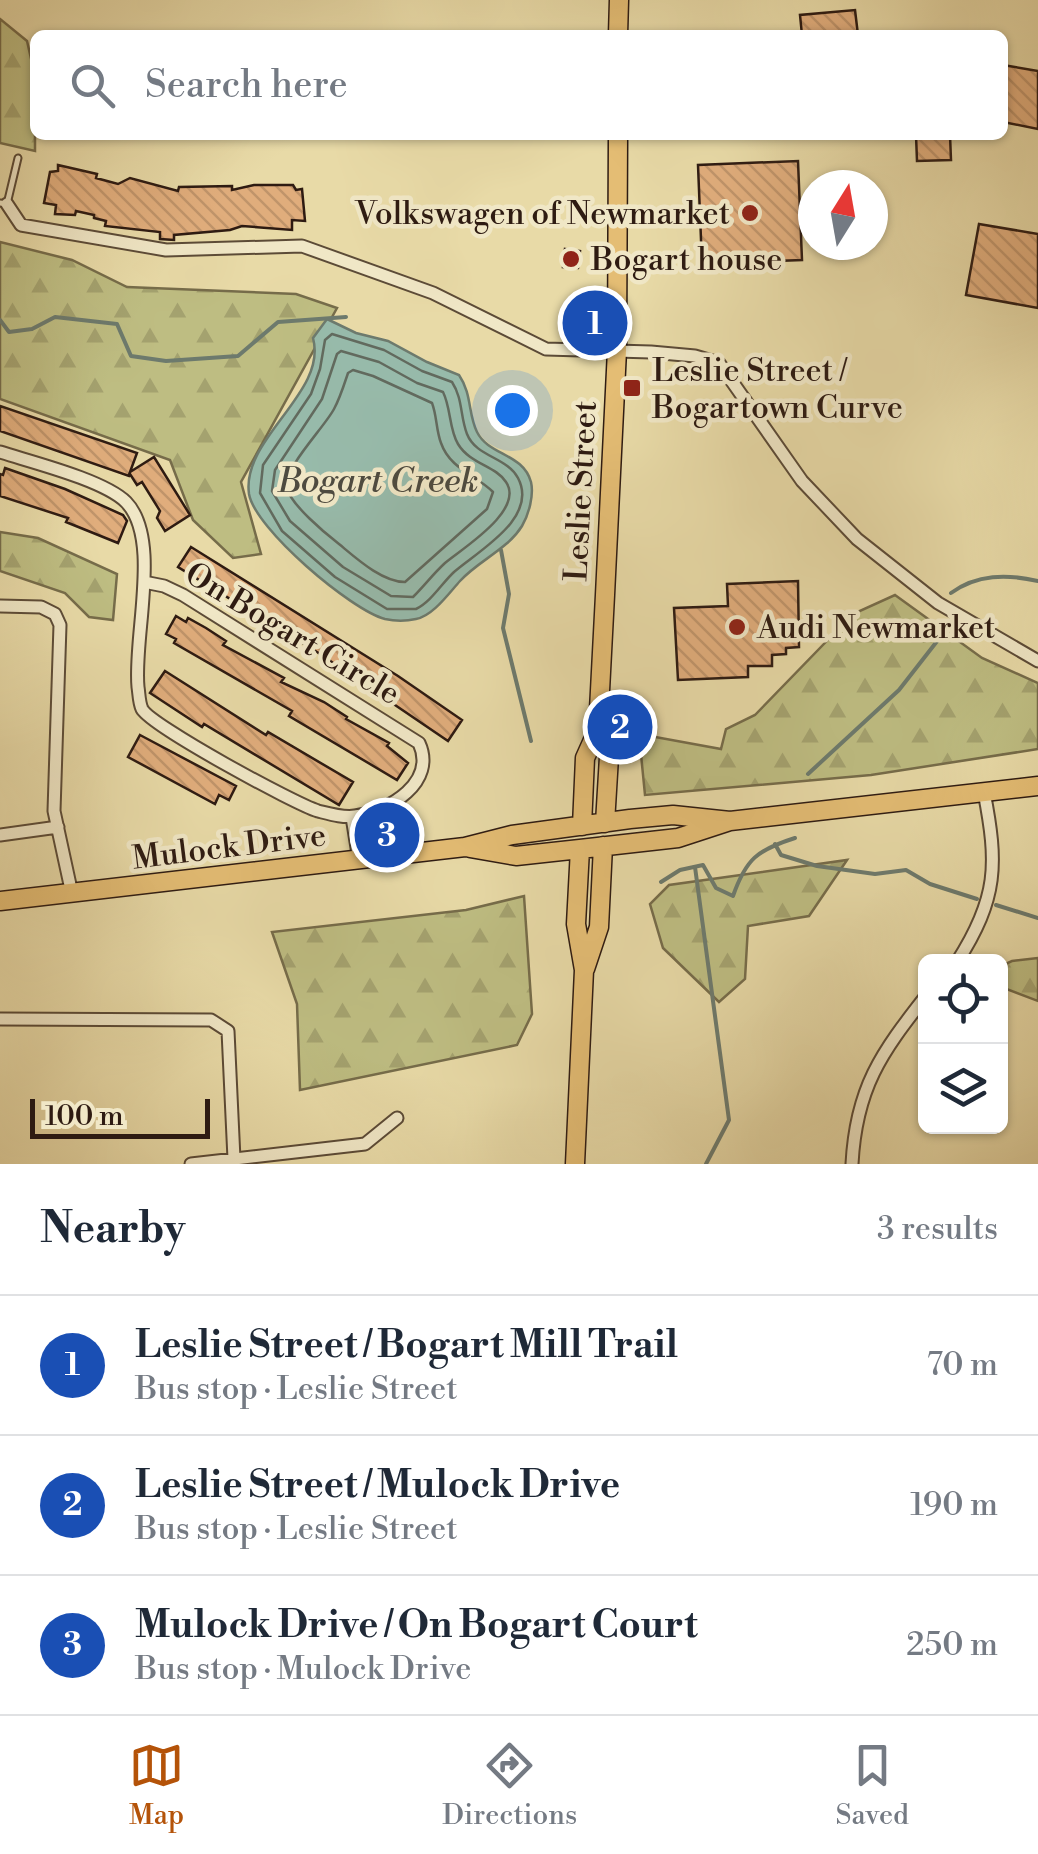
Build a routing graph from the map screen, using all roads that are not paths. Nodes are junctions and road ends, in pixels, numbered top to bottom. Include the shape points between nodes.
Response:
1 (619, 0) edge
2 (618, 30) edge
3 (618, 140) edge
4 (18, 158) dead end
5 (3, 203) edge
6 (617, 350) junction
7 (0, 452) edge
8 (144, 582) junction
9 (0, 606) edge
10 (1038, 661) edge
11 (598, 729) junction
12 (1038, 786) edge
13 (984, 792) junction
14 (352, 817) junction
15 (730, 821) junction
16 (605, 823) junction
17 (582, 826) junction
18 (58, 827) junction
19 (0, 835) edge
20 (603, 846) junction
21 (465, 847) junction
22 (580, 849) junction
23 (359, 860) junction
24 (72, 894) junction
25 (0, 901) edge
26 (961, 954) edge
27 (584, 970) junction
28 (918, 1007) edge
29 (0, 1019) edge
30 (397, 1118) dead end
31 (234, 1159) junction
32 (191, 1164) edge
33 (575, 1164) edge
34 (852, 1164) edge

1 - 2 main road
3 - 6 main road, Leslie Street
4 - 5 lane
5 - 6 street via 21,226 166,250 302,246 433,293 546,349
6 - 10 street via 719,363 802,482 857,539 938,604
6 - 11 main road, Leslie Street
7 - 8 street via 116,493 142,529
8 - 14 street, On Bogart Circle via 136,668 142,709 251,779 308,808
8 - 14 street, On Bogart Circle via 183,596 419,742 425,764 414,784 386,807
9 - 18 street via 41,607 60,626
11 - 16 main road, Leslie Street via 608,757
11 - 17 main road, Leslie Street via 585,758
12 - 13 main road, Mulock Drive
13 - 15 main road, Mulock Drive
13 - 26 street via 994,845 992,885
14 - 23 street
15 - 16 main road, Mulock Drive via 673,815
15 - 20 main road, Mulock Drive via 678,838
16 - 17 main road, Mulock Drive
17 - 21 main road, Mulock Drive
18 - 19 street
18 - 24 street
20 - 22 main road, Mulock Drive
20 - 27 main road via 598,927
21 - 22 main road, Mulock Drive via 516,856
21 - 23 main road, Mulock Drive
22 - 27 main road via 576,924
23 - 24 main road, Mulock Drive
24 - 25 main road, Mulock Drive
27 - 33 main road
28 - 34 street via 871,1073
29 - 31 street via 211,1020 228,1031
30 - 31 street via 365,1144
31 - 32 street

